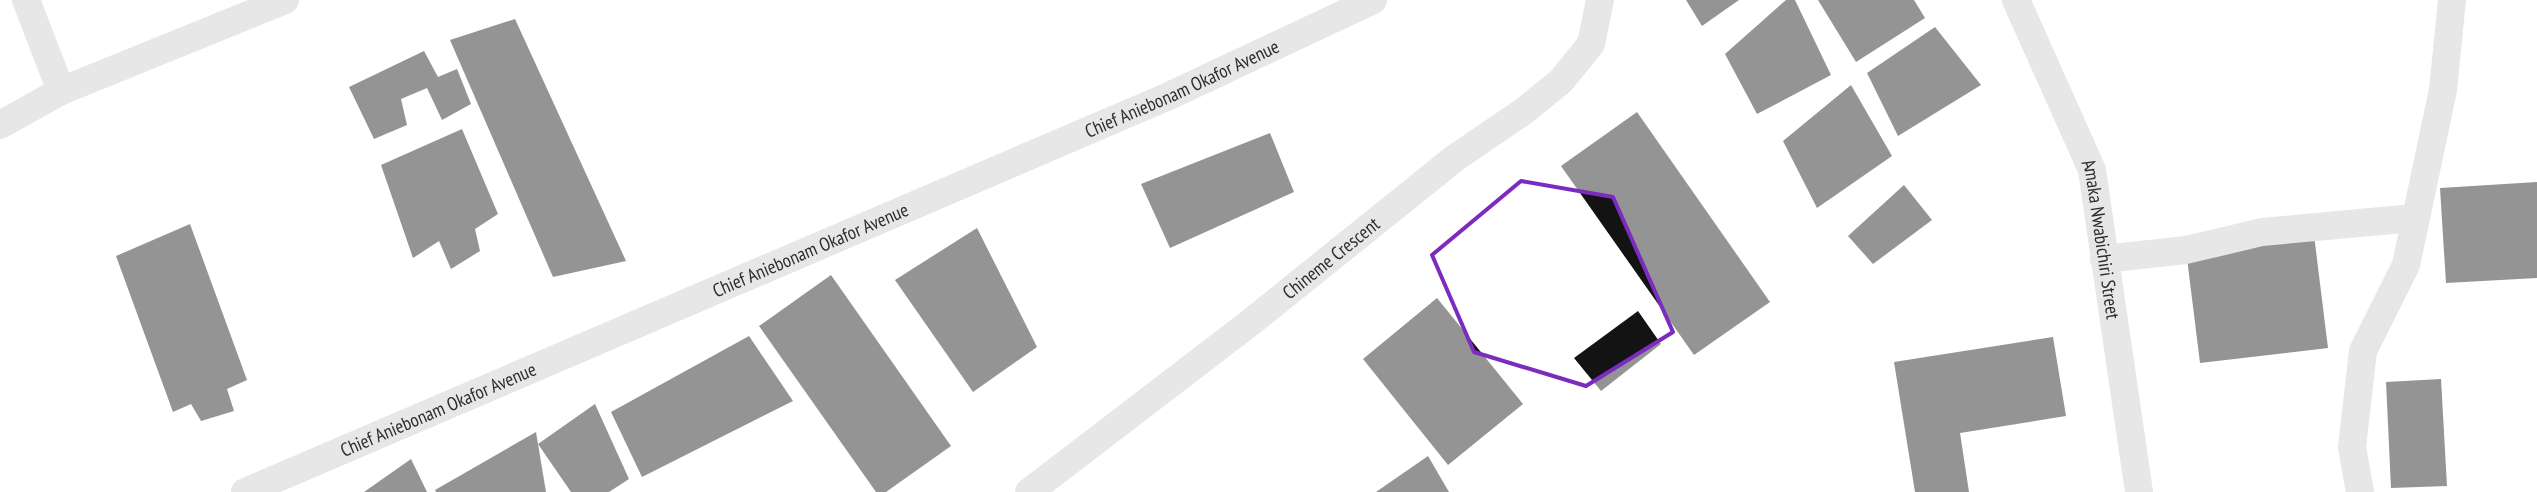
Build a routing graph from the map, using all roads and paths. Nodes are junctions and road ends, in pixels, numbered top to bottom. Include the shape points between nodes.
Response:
1 (26, 0) edge
2 (285, 0) edge
3 (1373, 0) edge
4 (1600, 0) edge
5 (2016, 0) edge
6 (2452, 0) edge
7 (61, 91) junction
8 (0, 125) edge
9 (2414, 218) junction
10 (2104, 259) junction
11 (244, 492) edge
12 (1029, 492) edge
13 (2139, 492) edge
14 (2360, 492) edge

1 - 7 street
2 - 7 street
3 - 11 street, Chief Aniebonam Okafor Avenue via 1152,103
4 - 12 street, Chineme Crescent via 1591,44 1561,81 1524,111 1455,158 1251,322
5 - 10 street, Amaka Nwabichiri Street via 2092,170
6 - 9 street via 2443,90
7 - 8 street
9 - 10 street via 2262,232 2186,250
9 - 14 street via 2406,265 2364,352 2352,446
10 - 13 street, Amaka Nwabichiri Street

